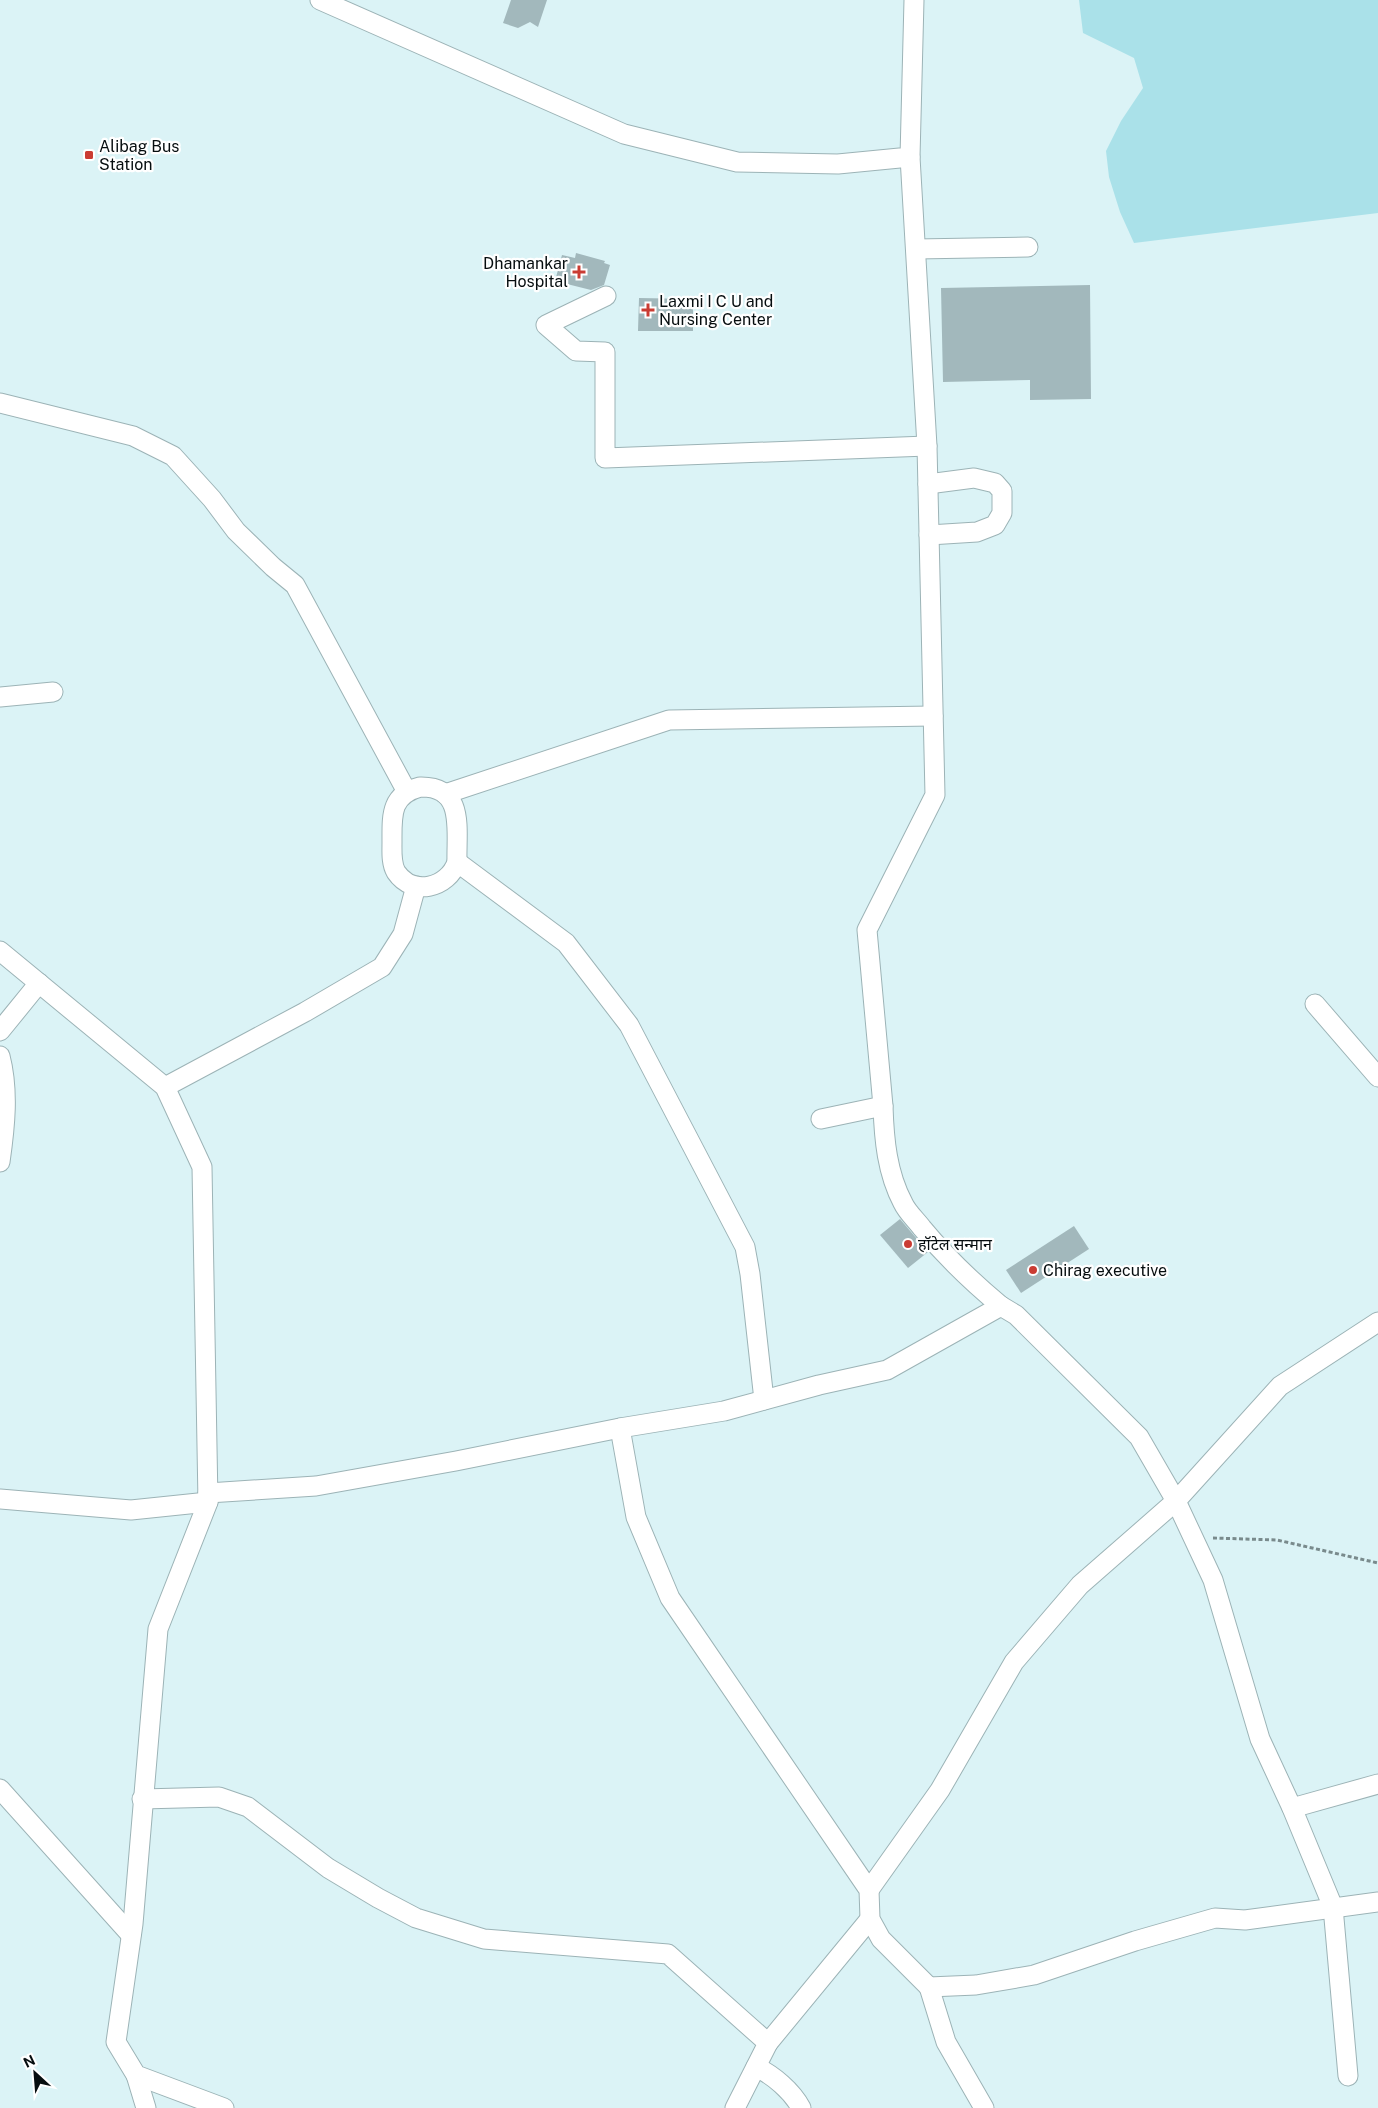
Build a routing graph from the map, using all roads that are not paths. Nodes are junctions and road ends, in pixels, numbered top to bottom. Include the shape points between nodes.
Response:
1 (320, 0) edge
2 (914, 0) edge
3 (910, 157) junction
4 (1028, 247) dead end
5 (916, 248) junction
6 (606, 296) dead end
7 (0, 403) edge
8 (927, 446) junction
9 (928, 484) junction
10 (929, 535) junction
11 (53, 692) dead end
12 (0, 698) edge
13 (933, 716) junction
14 (407, 792) junction
15 (445, 794) junction
16 (457, 862) junction
17 (416, 886) junction
18 (0, 951) edge
19 (39, 983) junction
20 (1315, 1004) dead end
21 (0, 1031) edge
22 (0, 1056) edge
23 (1378, 1078) edge
24 (165, 1087) junction
25 (882, 1106) junction
26 (820, 1119) dead end
27 (0, 1162) edge
28 (1001, 1306) junction
29 (1378, 1322) edge
30 (764, 1400) junction
31 (620, 1428) junction
32 (208, 1497) junction
33 (0, 1499) edge
34 (1176, 1501) junction
35 (1378, 1784) edge
36 (0, 1789) edge
37 (142, 1799) junction
38 (1292, 1808) junction
39 (869, 1890) junction
40 (1378, 1902) edge
41 (1333, 1907) junction
42 (870, 1919) junction
43 (131, 1935) junction
44 (929, 1987) junction
45 (768, 2044) junction
46 (756, 2067) junction
47 (136, 2075) junction
48 (1348, 2076) dead end
49 (146, 2108) edge
50 (224, 2108) edge
51 (735, 2108) edge
52 (801, 2108) edge
53 (984, 2108) edge

1 - 3 street via 624,134 737,162 838,164
2 - 3 street
3 - 5 street
4 - 5 street
5 - 8 street
6 - 8 street via 546,324 576,351 605,352 605,458
7 - 14 street via 133,436 173,456 236,531 295,585
8 - 9 street
9 - 10 street
9 - 10 street via 974,478 995,483 1002,492 1002,513 995,525 977,532
10 - 13 street
11 - 12 street
13 - 15 street via 669,720
13 - 25 street via 935,795 867,930
14 - 15 street via 427,787
14 - 17 street via 392,814 392,865 404,881
15 - 16 street via 456,811
16 - 17 street via 441,883 429,887
16 - 30 street via 566,943 629,1025 745,1247
17 - 24 street via 403,934 382,967
18 - 19 street
19 - 21 street
19 - 24 street
20 - 23 street
22 - 27 street via 5,1075 5,1127
24 - 32 street via 202,1167
25 - 26 street
25 - 28 street via 884,1146 903,1205 939,1249
28 - 30 street via 887,1370
28 - 34 street via 1016,1315 1139,1437
29 - 34 street via 1280,1386
30 - 31 street via 724,1412
31 - 32 street via 316,1486
31 - 39 street via 636,1517 670,1598
32 - 33 street via 131,1510
32 - 37 street via 158,1629
34 - 38 street via 1213,1580 1260,1739
34 - 39 street via 1080,1585 1014,1662 940,1790
35 - 38 street
36 - 43 street
37 - 43 street
37 - 45 street via 219,1797 248,1807 328,1868 378,1898 416,1918 484,1939 668,1954
38 - 41 street
39 - 42 street
40 - 41 street
41 - 44 street via 1245,1920 1215,1918 1034,1975 976,1985
41 - 48 street
42 - 44 street via 880,1939
42 - 45 street
43 - 47 street via 116,2042
44 - 53 street via 946,2042
45 - 46 street
46 - 51 street
46 - 52 street via 768,2073
47 - 49 street
47 - 50 street

